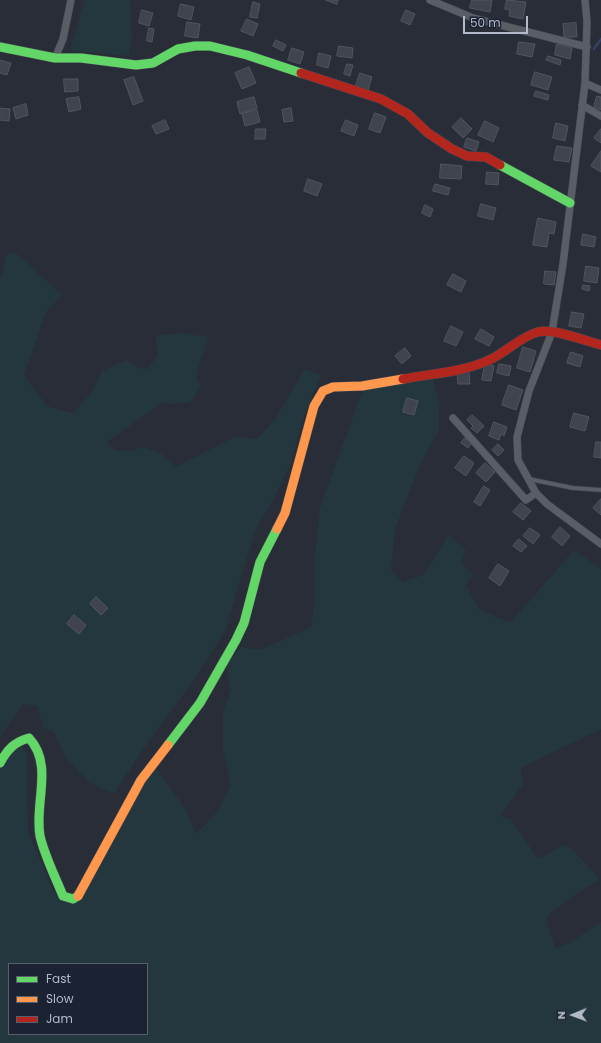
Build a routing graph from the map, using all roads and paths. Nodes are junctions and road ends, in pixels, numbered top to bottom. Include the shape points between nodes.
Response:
1 (71, 0) edge
2 (430, 0) edge
3 (585, 0) edge
4 (0, 46) edge
5 (587, 47) junction
6 (55, 58) junction
7 (586, 82) junction
8 (601, 90) edge
9 (582, 105) junction
10 (601, 116) edge
11 (570, 203) junction
12 (552, 332) junction
13 (601, 345) edge
14 (453, 418) dead end
15 (528, 478) junction
16 (601, 490) edge
17 (536, 493) junction
18 (601, 544) edge
19 (0, 763) edge

1 - 6 street via 64,39
2 - 5 street via 473,18
3 - 5 street
4 - 6 street
5 - 7 street
6 - 11 street via 82,58 136,65 152,63 178,49 195,46 210,46 247,55 381,99 408,114 428,133 452,149 467,156 486,157
7 - 8 street
7 - 9 street
9 - 10 street
9 - 11 street
11 - 12 street
12 - 13 street
12 - 15 street via 529,390 516,436 518,460
12 - 19 street via 536,333 488,361 468,367 362,386 333,387 323,391 314,406 285,514 260,562 244,623 236,640 200,703 141,780 78,896 73,899 64,896 41,838 39,824 42,762 39,748 28,738 19,740 11,745
14 - 17 street via 526,500
15 - 16 lane via 573,488
15 - 17 street
17 - 18 street

